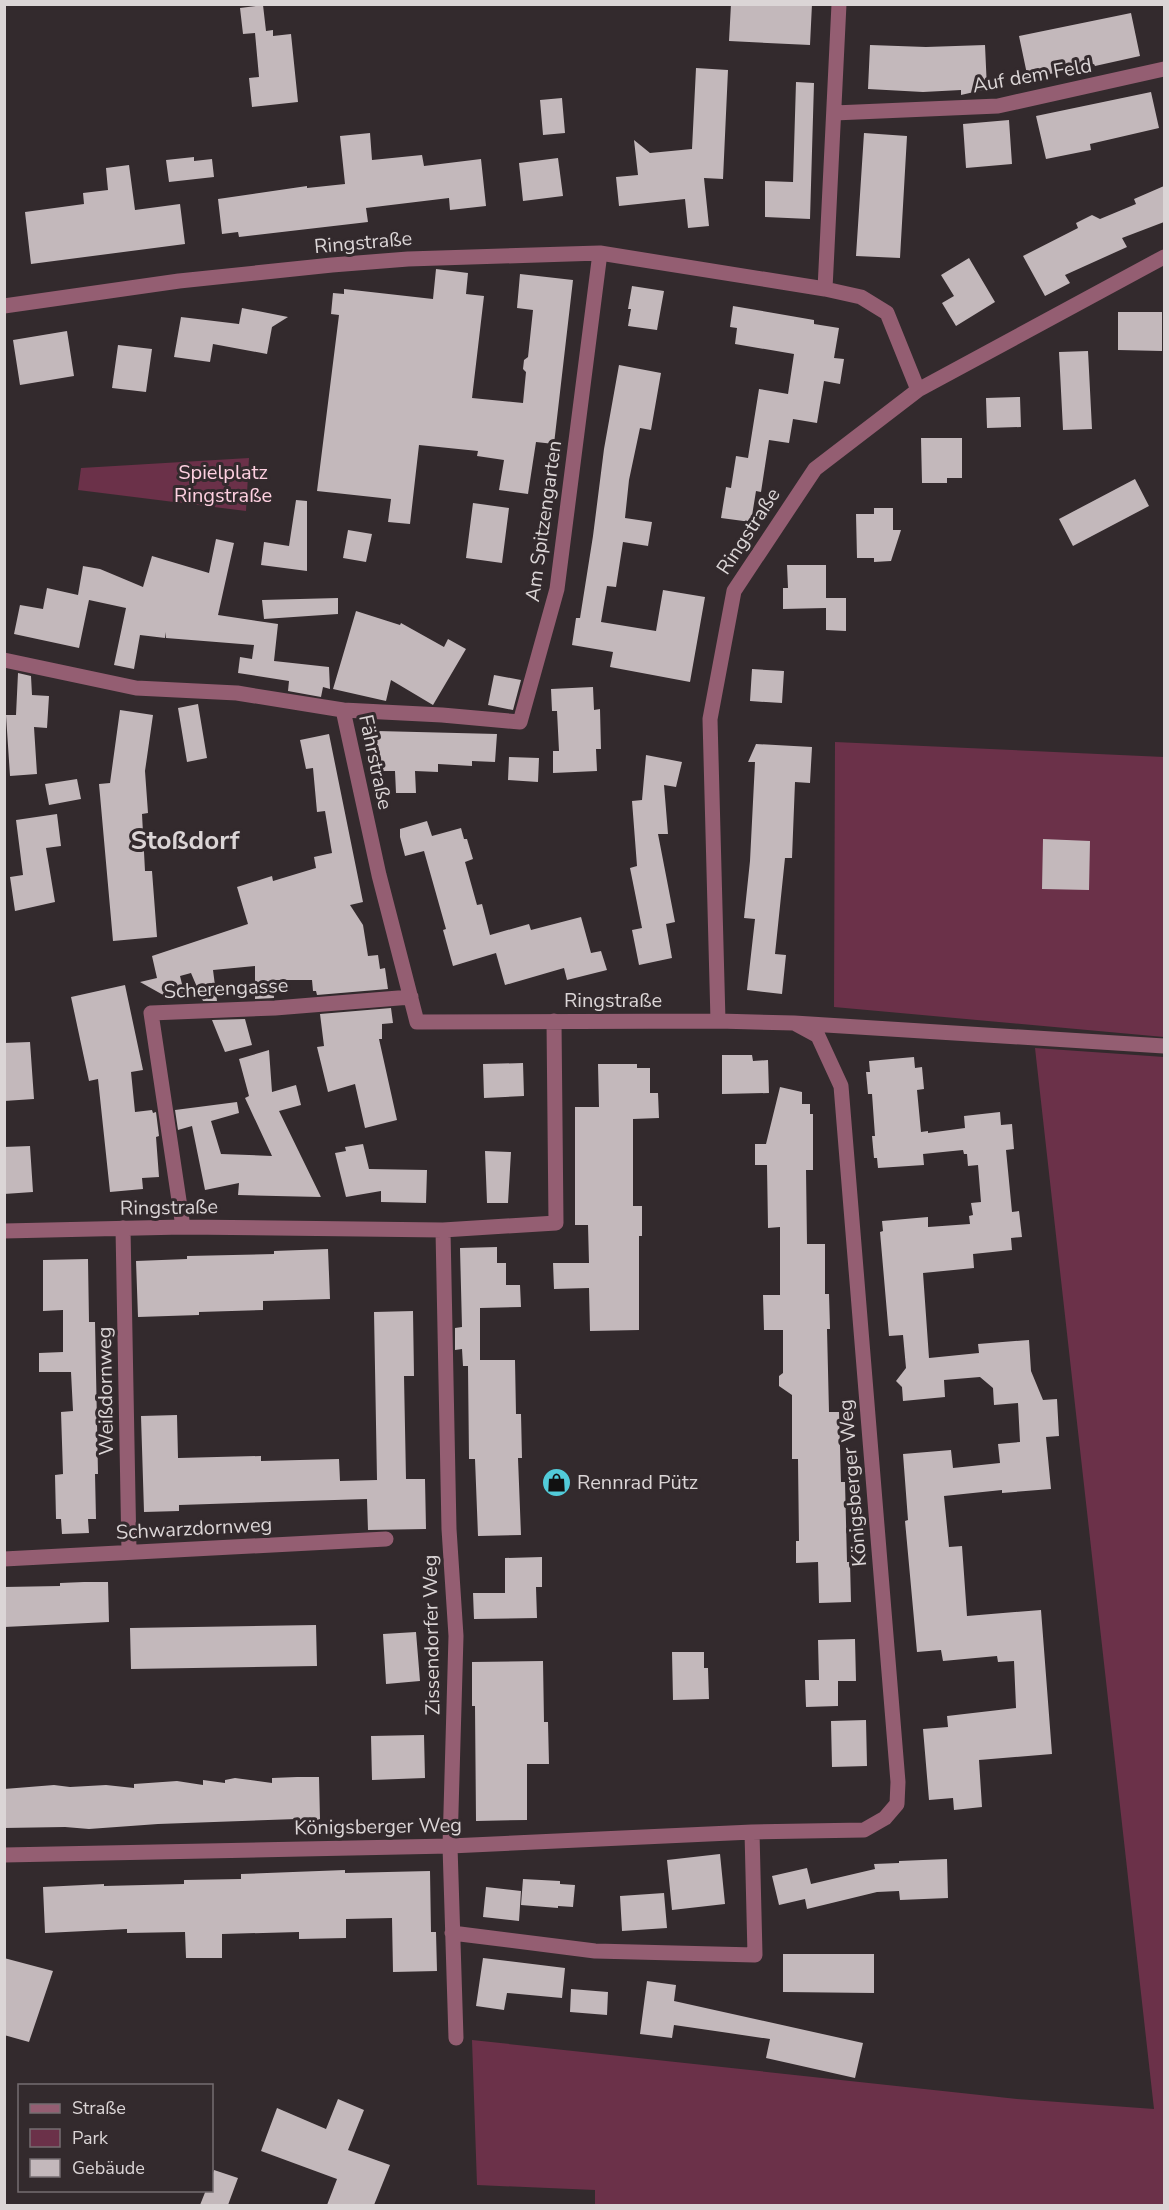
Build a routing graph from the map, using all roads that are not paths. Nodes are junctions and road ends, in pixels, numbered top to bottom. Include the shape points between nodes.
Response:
1 (839, 4) edge
2 (1164, 69) edge
3 (834, 113) junction
4 (600, 253) junction
5 (1164, 257) edge
6 (825, 289) junction
7 (4, 306) edge
8 (918, 390) junction
9 (4, 660) edge
10 (342, 710) junction
11 (411, 997) junction
12 (718, 1021) junction
13 (554, 1022) junction
14 (794, 1023) junction
15 (1164, 1046) edge
16 (183, 1227) junction
17 (123, 1228) junction
18 (443, 1230) junction
19 (4, 1231) edge
20 (386, 1539) dead end
21 (129, 1552) junction
22 (4, 1559) edge
23 (752, 1832) junction
24 (450, 1846) junction
25 (4, 1855) edge
26 (452, 1933) junction
27 (456, 2038) dead end

1 - 3 street
2 - 3 street, Auf dem Feld via 998,106
3 - 6 street
4 - 6 street, Ringstraße
4 - 7 street, Ringstraße via 419,258 332,265 179,281
4 - 10 street, Am Spitzengarten via 558,589 520,722
5 - 8 street, Ringstraße
6 - 8 street, Ringstraße via 861,297 887,313
8 - 12 street, Ringstraße via 815,469 734,591 710,719
9 - 10 street, Fährstraße via 136,688 237,693
10 - 11 street, Fährstraße
11 - 13 street, Fährstraße via 417,1022
11 - 16 street, Scherengasse via 151,1013
12 - 13 street, Ringstraße
12 - 14 street
13 - 18 street, Ringstraße via 556,1223
14 - 15 street
14 - 23 street, Königsberger Weg via 818,1036 841,1086 897,1804 885,1818 864,1830
16 - 17 street, Ringstraße
16 - 18 street, Ringstraße
17 - 19 street, Ringstraße
17 - 21 street, Weißdornweg
18 - 24 street, Zissendorfer Weg via 449,1529 456,1636
20 - 21 street, Schwarzdornweg
21 - 22 street, Schwarzdornweg
23 - 24 street, Königsberger Weg
23 - 26 street via 755,1955 595,1951
24 - 25 street, Königsberger Weg
24 - 26 street, Zissendorfer Weg
26 - 27 street, Zissendorfer Weg

